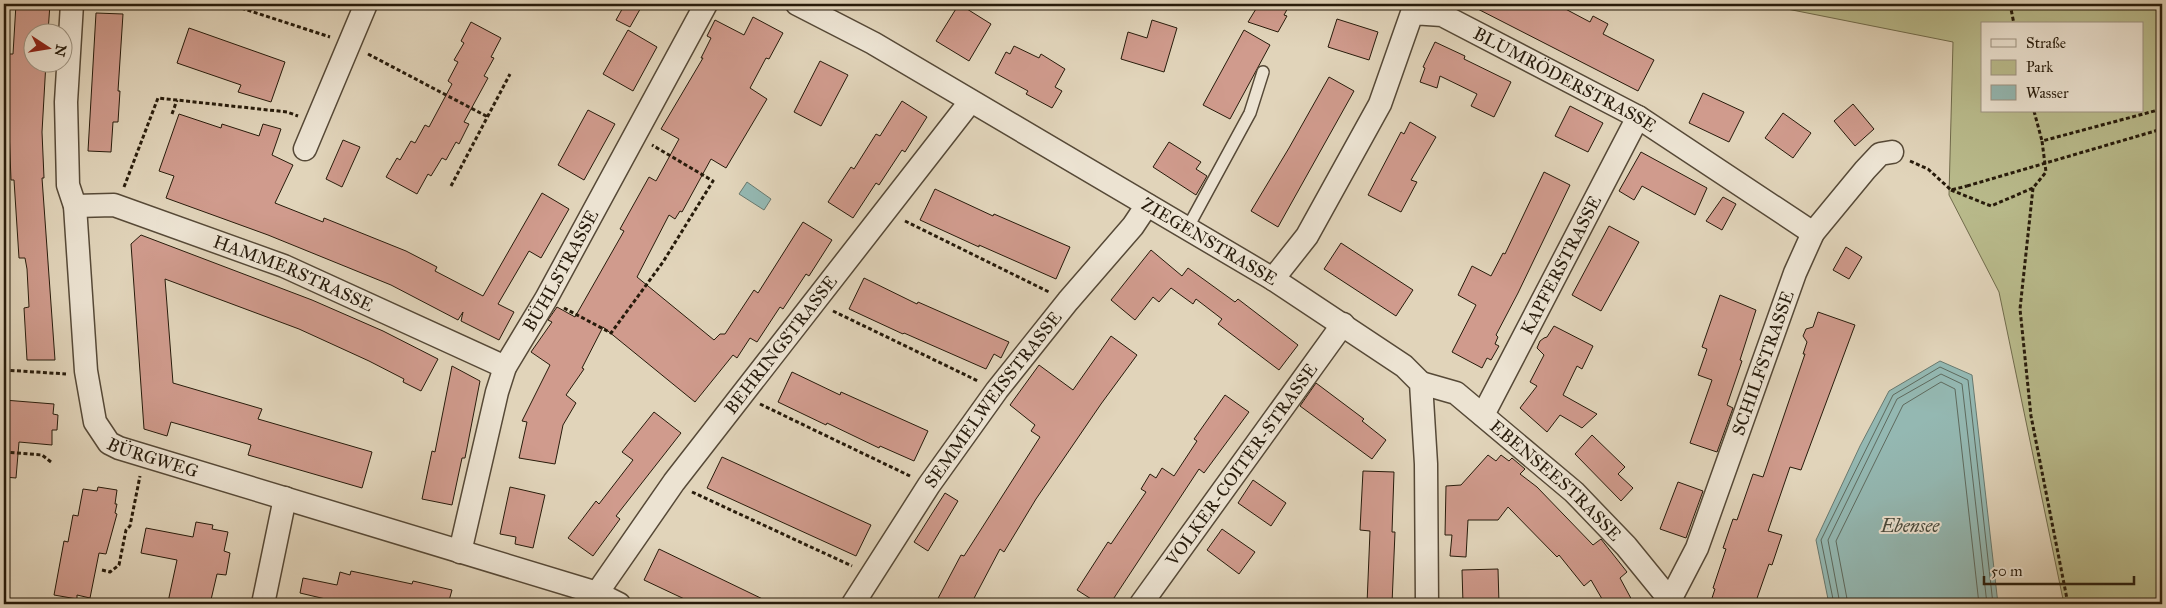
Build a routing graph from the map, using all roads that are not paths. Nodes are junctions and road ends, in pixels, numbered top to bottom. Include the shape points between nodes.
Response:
1 (72, 4) edge
2 (366, 4) edge
3 (706, 4) edge
4 (797, 4) edge
5 (1410, 8) edge
6 (1263, 72) dead end
7 (970, 102) junction
8 (1638, 117) junction
9 (305, 149) dead end
10 (1892, 152) road end
11 (75, 206) junction
12 (1147, 206) junction
13 (1187, 229) junction
14 (1813, 233) junction
15 (1273, 279) junction
16 (1343, 324) junction
17 (505, 367) junction
18 (1420, 383) junction
19 (1483, 414) junction
20 (285, 498) junction
21 (460, 552) junction
22 (597, 593) junction
23 (1670, 602) edge
24 (263, 604) edge
25 (619, 604) edge
26 (853, 604) edge
27 (1141, 604) edge
28 (1426, 604) edge

1 - 11 street, BÜRGWEG via 66,102 68,185
2 - 9 street
3 - 17 street, BÜHLSTRASSE via 546,299
4 - 7 street, ZIEGENSTRASSE via 873,43
5 - 8 street, BLUMRÖDERSTRASSE via 1442,15
5 - 15 street, BLUMRÖDERSTRASSE via 1380,104 1306,236
6 - 13 lane via 1250,112
7 - 12 street, ZIEGENSTRASSE
7 - 22 street, BEHRINGSTRASSE via 674,482
8 - 14 street, BLUMRÖDERSTRASSE
8 - 19 street, KAPFERSTRASSE
10 - 14 street, SCHILFSTRASSE via 1880,154
11 - 17 street, HAMMERSTRASSE via 114,205 284,266
11 - 20 street, BÜRGWEG via 86,371 95,422 103,436 119,448
12 - 13 street, ZIEGENSTRASSE
12 - 26 street, SEMMELWEISSTRASSE via 997,390 930,485
13 - 15 street, ZIEGENSTRASSE
14 - 23 street, SCHILFSTRASSE via 1795,273 1697,548
15 - 16 street, ZIEGENSTRASSE
16 - 18 street, ZIEGENSTRASSE via 1404,366
16 - 27 street, VOLKER-COITER-STRASSE
17 - 21 street, BÜHLSTRASSE
18 - 19 street, EBENSEESTRASSE via 1456,393
18 - 28 street via 1426,464
19 - 23 street, EBENSEESTRASSE via 1574,492 1626,546
20 - 21 street, BÜRGWEG
20 - 24 street
21 - 22 street, BÜRGWEG
22 - 25 street

